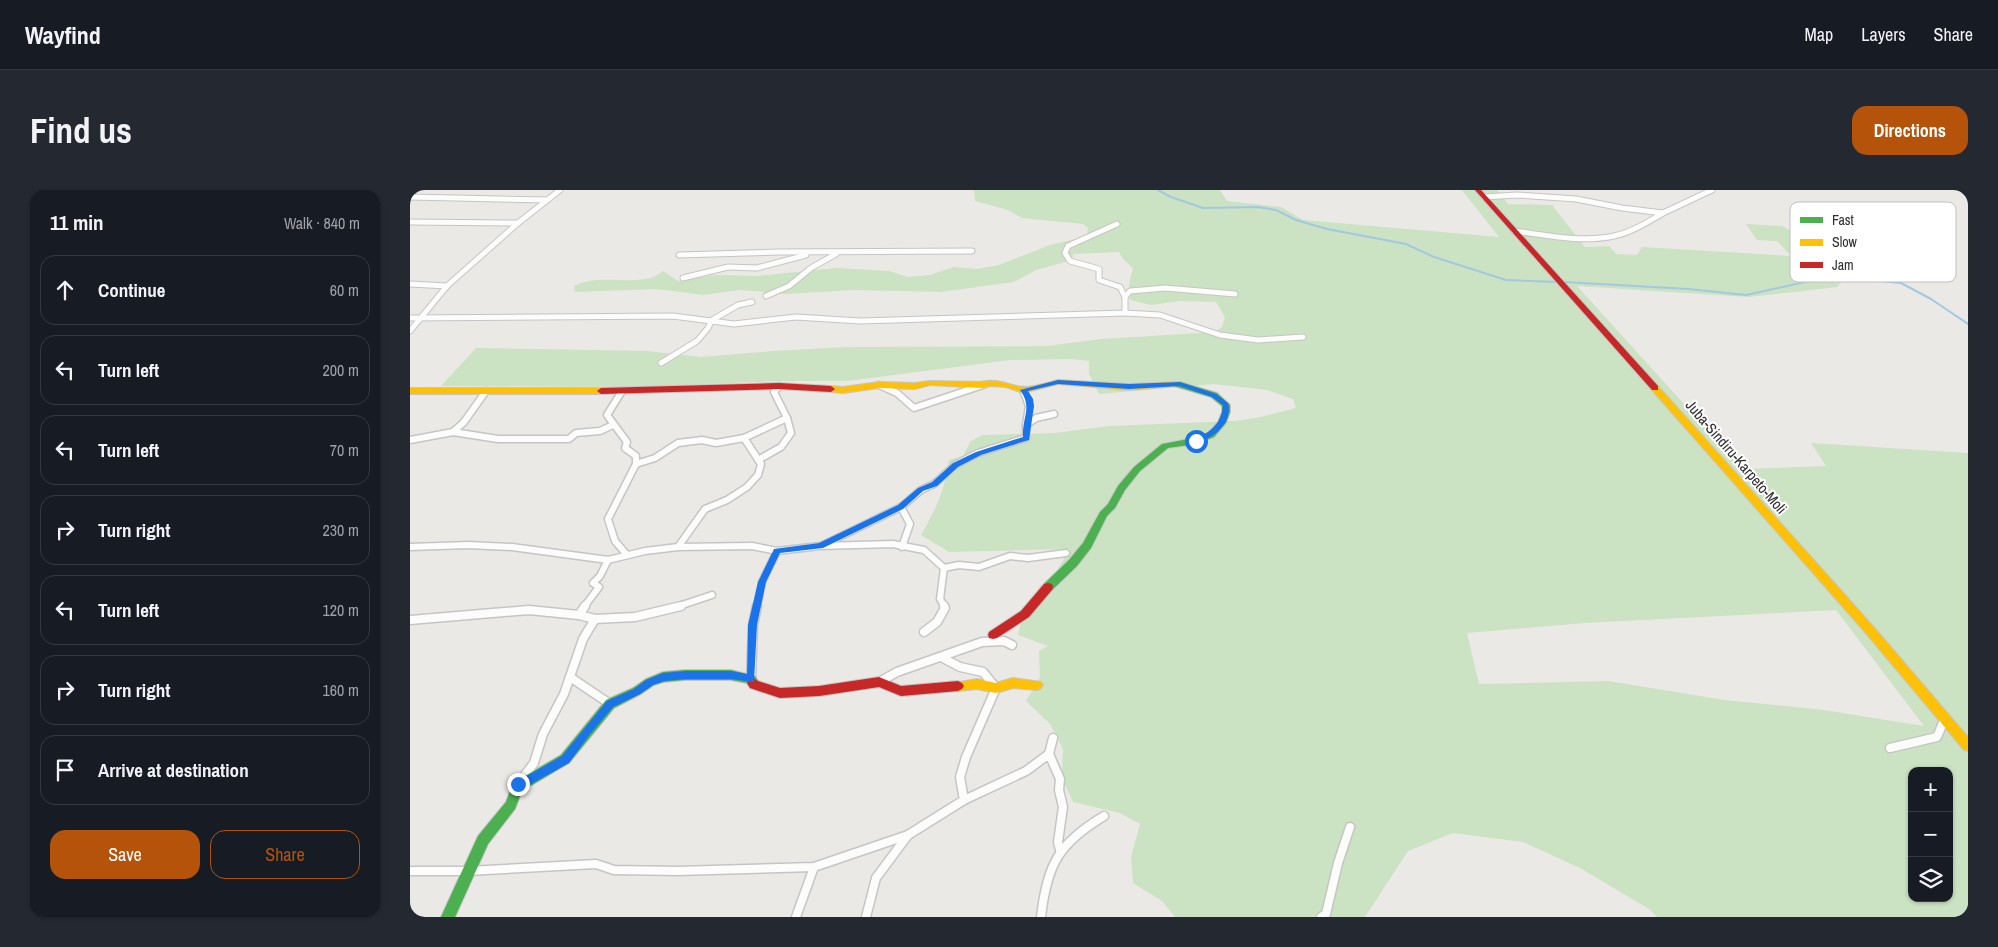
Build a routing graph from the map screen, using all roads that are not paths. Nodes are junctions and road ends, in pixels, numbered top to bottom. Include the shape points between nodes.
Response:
1 (560, 190) edge
2 (1712, 190) edge
3 (1481, 194) edge
4 (410, 197) edge
5 (547, 200) junction
6 (1663, 213) junction
7 (410, 222) edge
8 (518, 223) junction
9 (1117, 224) dead end
10 (1514, 231) junction
11 (972, 251) dead end
12 (841, 252) junction
13 (814, 253) junction
14 (679, 255) dead end
15 (683, 278) dead end
16 (410, 284) edge
17 (448, 286) junction
18 (1235, 294) dead end
19 (766, 296) dead end
20 (1125, 297) junction
21 (752, 302) dead end
22 (1125, 313) junction
23 (410, 318) edge
24 (422, 318) junction
25 (712, 320) junction
26 (410, 331) edge
27 (1302, 337) dead end
28 (661, 363) dead end
29 (879, 385) junction
30 (983, 385) junction
31 (779, 386) junction
32 (1023, 390) junction
33 (486, 391) junction
34 (622, 391) junction
35 (410, 392) edge
36 (1054, 414) dead end
37 (788, 418) junction
38 (613, 425) junction
39 (1026, 425) junction
40 (453, 432) junction
41 (744, 438) junction
42 (410, 440) edge
43 (758, 460) junction
44 (636, 464) junction
45 (901, 507) junction
46 (820, 546) junction
47 (410, 547) edge
48 (678, 547) junction
49 (902, 547) junction
50 (777, 551) junction
51 (1066, 553) dead end
52 (627, 555) junction
53 (608, 560) junction
54 (944, 568) junction
55 (712, 595) dead end
56 (579, 615) junction
57 (595, 619) junction
58 (410, 620) edge
59 (924, 632) dead end
60 (993, 635) dead end
61 (1012, 645) dead end
62 (941, 657) junction
63 (570, 677) junction
64 (751, 679) junction
65 (879, 682) junction
66 (1037, 684) dead end
67 (996, 688) junction
68 (610, 704) junction
69 (1945, 718) junction
70 (1053, 738) dead end
71 (1968, 746) edge
72 (1890, 748) dead end
73 (1049, 754) junction
74 (518, 784) junction
75 (964, 800) junction
76 (1104, 816) dead end
77 (1350, 827) dead end
78 (908, 835) junction
79 (1060, 850) junction
80 (814, 867) junction
81 (410, 871) edge
82 (468, 871) junction
83 (448, 917) edge
84 (796, 917) edge
85 (866, 917) edge
86 (1041, 917) edge
87 (1321, 917) edge

1 - 5 street
2 - 6 street
3 - 6 street via 1576,199
3 - 10 street, Juba-Sindiru-Karpeto-Moli
4 - 5 street
5 - 8 street
6 - 10 street via 1616,236 1574,237
7 - 8 street
8 - 17 street
9 - 20 street via 1068,246 1065,253 1070,261 1099,269 1100,280 1120,286
10 - 69 street, Juba-Sindiru-Karpeto-Moli
11 - 12 street
12 - 13 street
12 - 19 street via 825,259 789,286
13 - 14 street
13 - 15 street via 757,268 728,267
16 - 17 street
17 - 24 street
18 - 20 street via 1145,288 1130,291
20 - 22 street
21 - 25 street via 738,305
22 - 25 street via 860,321 796,317 734,324
22 - 27 street via 1160,316 1220,335 1258,340
23 - 24 street
24 - 25 street via 673,316
24 - 26 street
25 - 28 street via 697,342
29 - 30 street
29 - 30 street via 897,393 914,408
29 - 31 street via 843,390
30 - 32 street via 1007,385
31 - 34 street
31 - 37 street via 774,392
32 - 39 street via 1030,399
32 - 60 street via 1058,382 1129,386 1180,384 1221,399 1226,404 1226,412 1222,423 1211,435 1165,446 1137,469 1121,488 1073,563 1024,614
33 - 34 street
33 - 35 street
33 - 40 street
34 - 38 street via 607,415
36 - 39 street via 1036,418
37 - 41 street
37 - 43 street via 791,433 782,447
38 - 40 street via 600,432 576,433 569,440 498,439
38 - 44 street via 627,442 625,448 636,456
39 - 45 street via 1026,438 978,453 955,465
40 - 42 street
41 - 43 street
41 - 44 street via 716,443 702,440 678,443 655,458
43 - 48 street via 761,464 758,475 747,487 705,509
44 - 52 street via 608,519 615,541
45 - 46 street
45 - 49 street via 910,524
46 - 49 street via 893,544
46 - 50 street
47 - 53 street via 468,545
48 - 50 street via 752,546
48 - 52 street
49 - 54 street via 924,550
50 - 64 street via 762,582 753,625
51 - 54 street via 1028,558 1010,556 979,567 959,565
52 - 53 street
53 - 56 street via 593,583 599,587
54 - 59 street via 940,599 945,608 938,622
55 - 57 street via 635,618
56 - 57 street
56 - 58 street via 529,610
57 - 63 street via 583,639
61 - 62 street via 1004,641 982,642
62 - 65 street via 897,672
62 - 67 street via 983,672
63 - 68 street
63 - 74 street via 543,734 534,763
64 - 65 street via 754,685 780,693 819,692
64 - 68 street via 731,675 663,677
65 - 67 street via 901,691 977,684
66 - 67 street via 1013,683
67 - 75 street via 960,777
68 - 74 street via 565,759
69 - 71 street, Juba-Sindiru-Karpeto-Moli
69 - 72 street via 1937,736
70 - 73 street
73 - 75 street via 1026,771
73 - 79 street via 1060,779 1063,807 1058,842
74 - 82 street via 511,805 483,840
75 - 78 street
76 - 79 street
77 - 87 street via 1326,914
78 - 80 street
78 - 85 street via 876,878
79 - 86 street via 1043,899
80 - 82 street via 678,871 614,870 596,864
80 - 84 street
81 - 82 street
82 - 83 street

